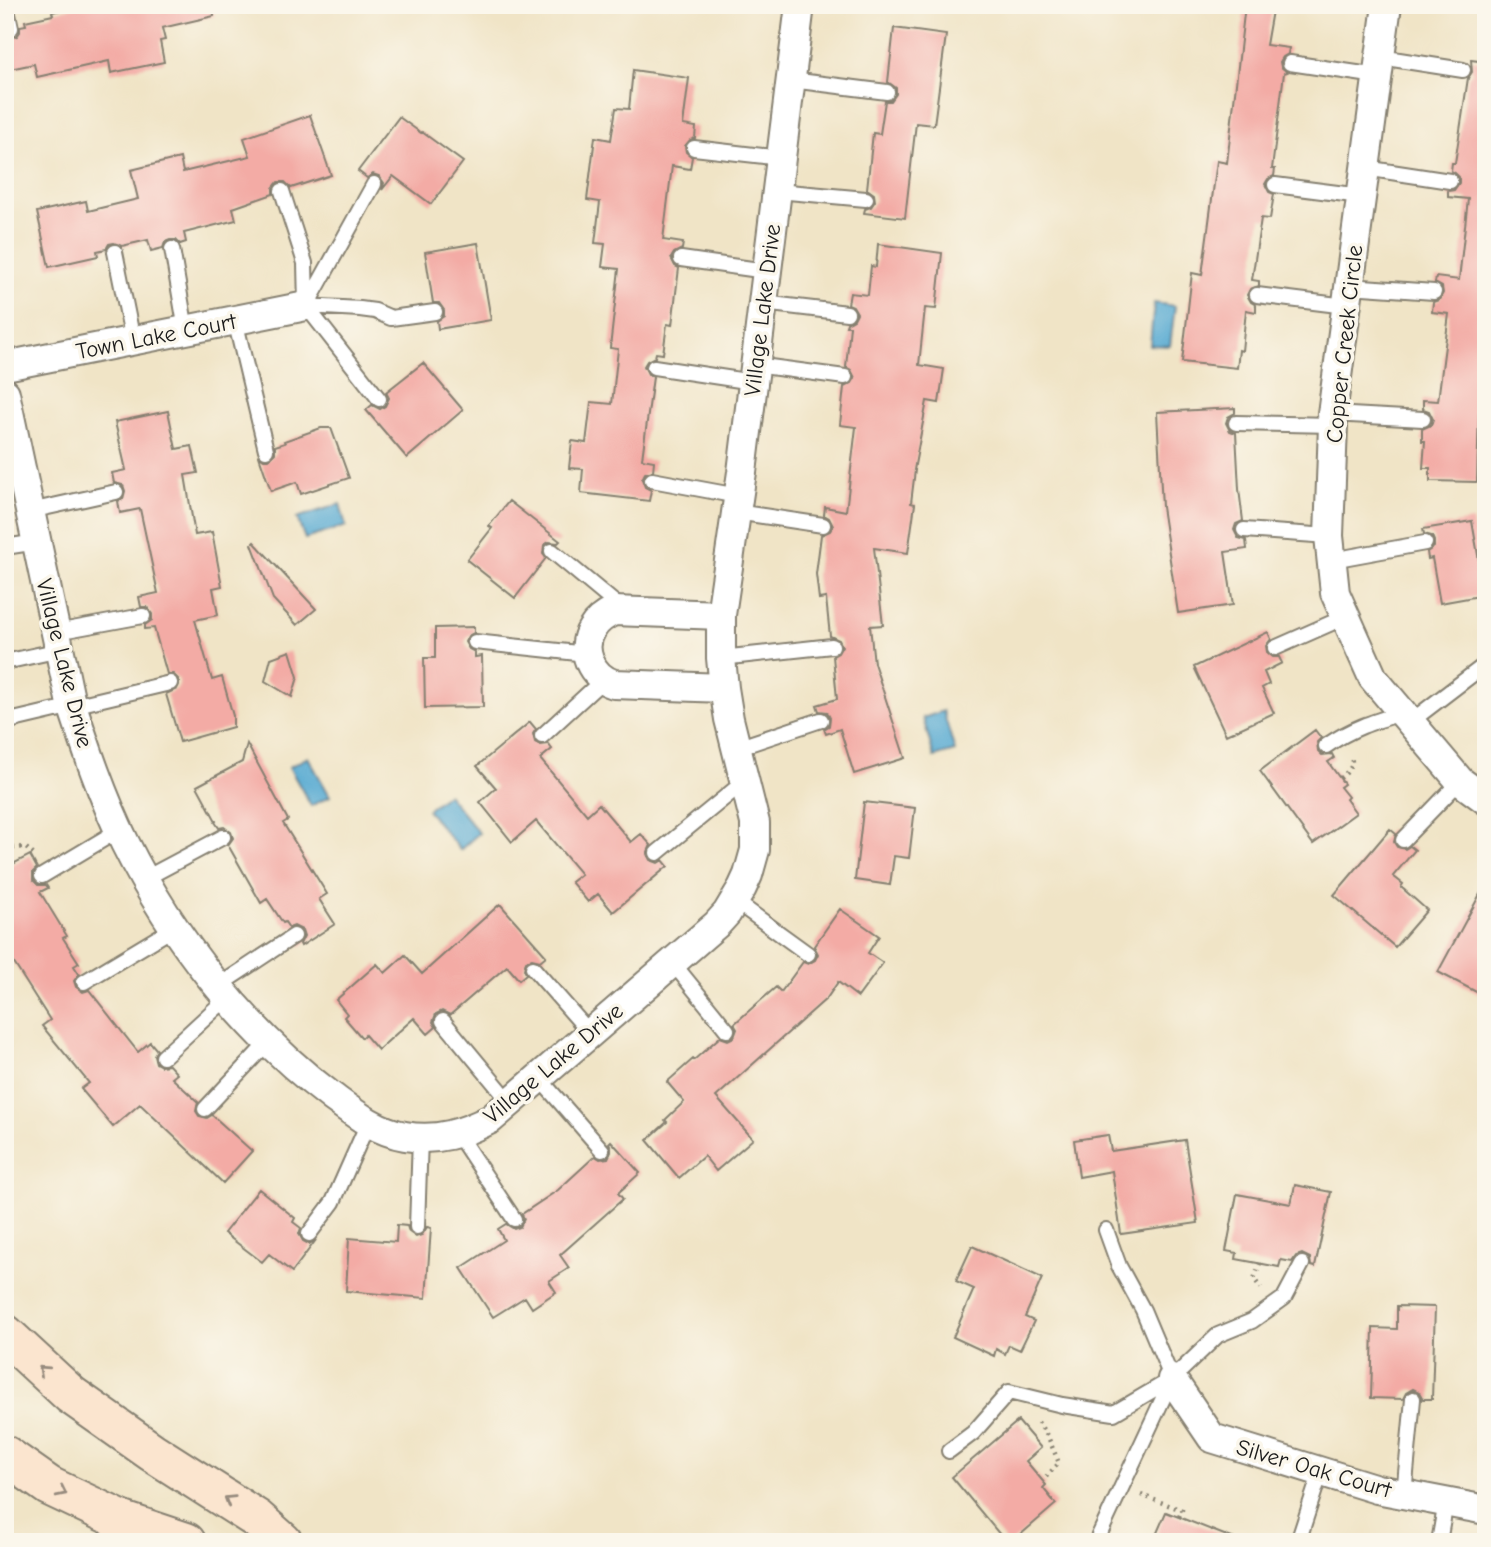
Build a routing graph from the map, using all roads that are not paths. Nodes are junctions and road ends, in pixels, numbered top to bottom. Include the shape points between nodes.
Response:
1 (6, 5) edge
2 (800, 5) edge
3 (1387, 5) edge
4 (11, 28) dead end
5 (1290, 63) dead end
6 (1379, 66) junction
7 (1463, 70) dead end
8 (791, 79) junction
9 (887, 92) dead end
10 (694, 148) dead end
11 (781, 158) junction
12 (1365, 168) junction
13 (1450, 181) dead end
14 (374, 184) dead end
15 (1275, 185) dead end
16 (282, 191) dead end
17 (777, 191) junction
18 (1361, 196) junction
19 (866, 200) dead end
20 (172, 249) dead end
21 (114, 252) dead end
22 (681, 259) dead end
23 (766, 271) junction
24 (1434, 292) dead end
25 (1257, 295) dead end
26 (1348, 296) junction
27 (763, 303) junction
28 (306, 306) junction
29 (435, 312) dead end
30 (847, 313) dead end
31 (235, 320) junction
32 (186, 330) junction
33 (133, 341) junction
34 (5, 366) edge
35 (654, 368) dead end
36 (754, 373) junction
37 (845, 377) dead end
38 (5, 393) edge
39 (379, 399) dead end
40 (1333, 419) junction
41 (1423, 419) dead end
42 (1236, 423) dead end
43 (9, 434) edge
44 (266, 450) dead end
45 (652, 480) dead end
46 (116, 492) dead end
47 (737, 504) junction
48 (30, 511) junction
49 (823, 524) dead end
50 (1244, 530) dead end
51 (37, 542) junction
52 (1425, 543) dead end
53 (5, 548) edge
54 (1330, 548) junction
55 (552, 551) dead end
56 (625, 611) junction
57 (721, 615) junction
58 (143, 616) dead end
59 (1345, 617) junction
60 (58, 641) junction
61 (475, 642) dead end
62 (832, 646) dead end
63 (1275, 648) dead end
64 (587, 654) junction
65 (721, 658) junction
66 (5, 662) edge
67 (1486, 664) edge
68 (604, 680) junction
69 (170, 683) dead end
70 (724, 688) junction
71 (72, 705) junction
72 (1406, 717) junction
73 (821, 720) dead end
74 (5, 722) edge
75 (542, 736) dead end
76 (1326, 746) dead end
77 (737, 748) junction
78 (745, 781) junction
79 (1460, 781) junction
80 (1486, 800) edge
81 (118, 830) junction
82 (223, 837) dead end
83 (1403, 840) dead end
84 (657, 853) dead end
85 (42, 876) dead end
86 (144, 879) junction
87 (735, 901) junction
88 (174, 928) junction
89 (294, 936) dead end
90 (808, 954) dead end
91 (672, 962) junction
92 (533, 968) dead end
93 (84, 982) dead end
94 (223, 992) junction
95 (443, 1021) dead end
96 (727, 1030) dead end
97 (590, 1033) junction
98 (269, 1041) junction
99 (163, 1057) dead end
100 (539, 1078) junction
101 (510, 1102) junction
102 (205, 1109) dead end
103 (368, 1122) junction
104 (457, 1133) junction
105 (420, 1138) junction
106 (602, 1150) dead end
107 (514, 1219) dead end
108 (417, 1227) dead end
109 (1106, 1230) dead end
110 (309, 1234) dead end
111 (1302, 1264) dead end
112 (5, 1334) edge
113 (1172, 1379) junction
114 (1413, 1399) dead end
115 (949, 1451) dead end
116 (8, 1463) edge
117 (1321, 1471) junction
118 (1404, 1494) junction
119 (1446, 1502) junction
120 (1486, 1510) edge
121 (186, 1542) edge
122 (283, 1542) edge
123 (1096, 1542) edge
124 (1298, 1542) edge
125 (1439, 1542) edge

1 - 4 lane
2 - 8 street, Village Lake Drive
3 - 6 street, Copper Creek Circle
5 - 6 lane
6 - 7 lane
6 - 12 street, Copper Creek Circle
8 - 9 lane
8 - 11 street, Village Lake Drive
10 - 11 lane
11 - 17 street, Village Lake Drive
12 - 13 lane
12 - 18 street, Copper Creek Circle
14 - 28 lane
15 - 18 lane
16 - 28 lane via 305,263
17 - 19 lane
17 - 23 street, Village Lake Drive
18 - 26 street, Copper Creek Circle
20 - 32 lane
21 - 33 lane
22 - 23 lane
23 - 27 street, Village Lake Drive
24 - 26 lane
25 - 26 lane
26 - 40 street, Copper Creek Circle
27 - 30 lane
27 - 36 street, Village Lake Drive
28 - 29 lane via 360,309 391,318
28 - 31 street, Town Lake Court
28 - 39 lane
31 - 32 street, Town Lake Court
31 - 44 lane
32 - 33 street, Town Lake Court
33 - 34 street, Town Lake Court
35 - 36 lane
36 - 37 lane
36 - 47 street, Village Lake Drive
38 - 43 street, Village Lake Drive
40 - 41 lane
40 - 42 lane
40 - 54 street, Copper Creek Circle
43 - 48 street, Village Lake Drive
45 - 47 lane
46 - 48 lane
47 - 49 lane
47 - 57 street, Village Lake Drive
48 - 51 street, Village Lake Drive
50 - 54 lane
51 - 53 lane
51 - 60 street, Village Lake Drive
52 - 54 lane
54 - 59 street, Copper Creek Circle via 1335,593
55 - 56 lane
56 - 57 street
56 - 64 street via 614,611 598,622 588,636
57 - 65 street, Village Lake Drive
58 - 60 lane
59 - 63 lane
59 - 72 street, Copper Creek Circle via 1373,678
60 - 66 lane
60 - 71 street, Village Lake Drive
61 - 64 lane
62 - 65 lane
64 - 68 street
65 - 70 street, Village Lake Drive
67 - 72 lane
68 - 70 street
68 - 75 lane
69 - 71 lane
70 - 77 street, Village Lake Drive
71 - 74 lane
71 - 81 street, Village Lake Drive
72 - 76 lane via 1364,724
72 - 79 street, Copper Creek Circle
73 - 77 lane
77 - 78 street, Village Lake Drive
78 - 84 lane
78 - 87 street, Village Lake Drive via 755,823 755,850
79 - 80 street, Copper Creek Circle
79 - 83 lane
81 - 85 lane
81 - 86 street, Village Lake Drive
82 - 86 lane
86 - 88 street, Village Lake Drive
87 - 90 lane
87 - 91 street, Village Lake Drive via 718,924
88 - 93 lane
88 - 94 street, Village Lake Drive
89 - 94 lane
91 - 96 lane
91 - 97 street, Village Lake Drive
92 - 97 lane
94 - 98 street, Village Lake Drive
94 - 99 lane
95 - 101 lane
97 - 100 street, Village Lake Drive
98 - 102 lane
98 - 103 street, Village Lake Drive
100 - 101 street, Village Lake Drive
100 - 106 lane
101 - 104 street, Village Lake Drive via 491,1119
103 - 105 street, Village Lake Drive
103 - 110 lane via 332,1202
104 - 105 street, Village Lake Drive
104 - 107 lane
105 - 108 lane
109 - 113 lane
111 - 113 lane via 1284,1298 1252,1321 1218,1335
122 -> 112 street via 257,1519 71,1395
113 - 115 lane via 1114,1413 1009,1392 973,1433
113 - 117 street, Silver Oak Court via 1212,1438
113 - 123 lane
114 - 118 lane
116 -> 121 street via 123,1521
117 - 118 street, Silver Oak Court
117 - 124 lane
118 - 119 street, Silver Oak Court
119 - 120 street, Silver Oak Court
119 - 125 lane

